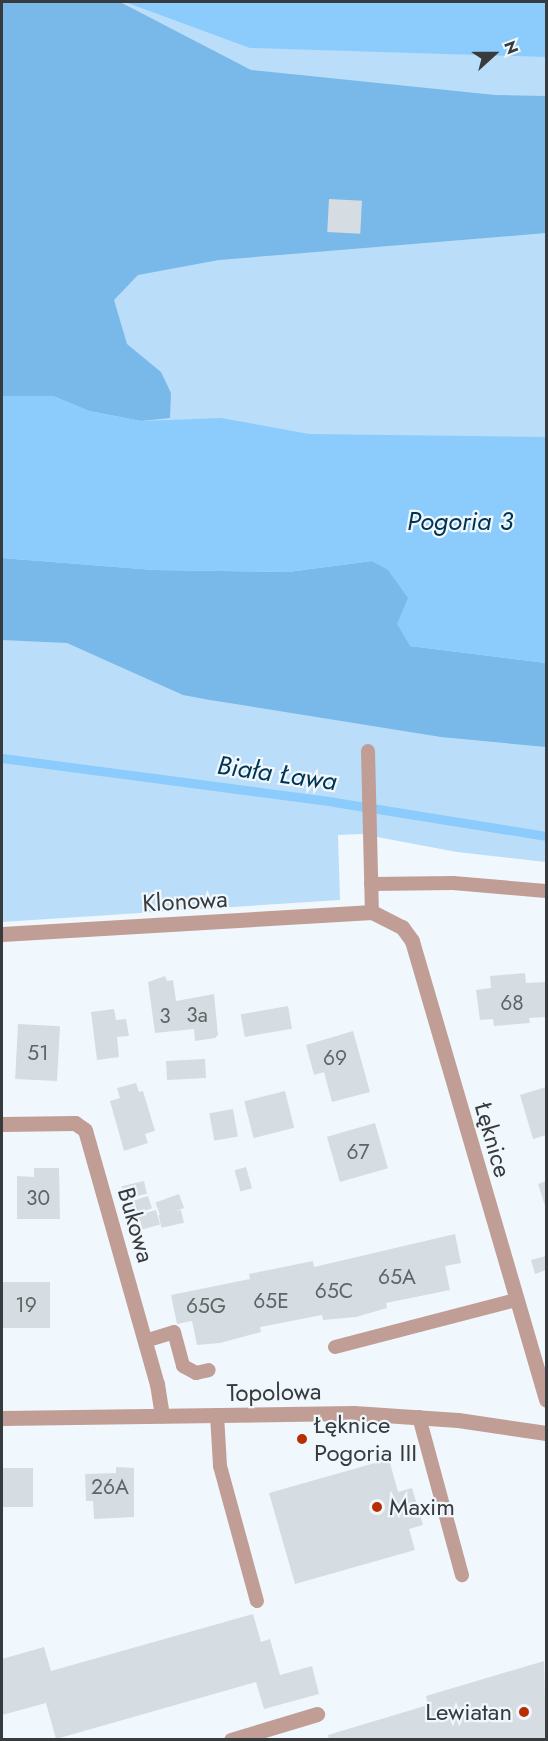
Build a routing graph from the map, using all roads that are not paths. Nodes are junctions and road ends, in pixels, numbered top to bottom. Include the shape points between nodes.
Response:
1 (368, 751) dead end
2 (371, 884) junction
3 (546, 891) edge
4 (372, 912) junction
5 (2, 934) edge
6 (2, 1124) edge
7 (516, 1300) junction
8 (145, 1341) junction
9 (335, 1347) dead end
10 (209, 1370) dead end
11 (546, 1400) edge
12 (217, 1415) junction
13 (162, 1416) junction
14 (419, 1417) junction
15 (2, 1418) edge
16 (546, 1433) edge
17 (462, 1575) dead end
18 (256, 1601) dead end
19 (317, 1714) dead end
20 (231, 1740) edge

1 - 2 lane
2 - 3 lane via 453,883
2 - 4 lane
4 - 5 street, Klonowa
4 - 7 street, Łęknice via 402,927 412,941
6 - 8 street, Bukowa via 75,1123 85,1130
7 - 9 lane
7 - 11 street, Łęknice
8 - 10 lane via 174,1332 183,1366 195,1373
8 - 13 street, Bukowa
12 - 13 street, Topolowa
12 - 14 street, Topolowa
12 - 18 lane via 220,1466
13 - 15 street, Topolowa
14 - 16 street, Topolowa
14 - 17 lane
19 - 20 street

